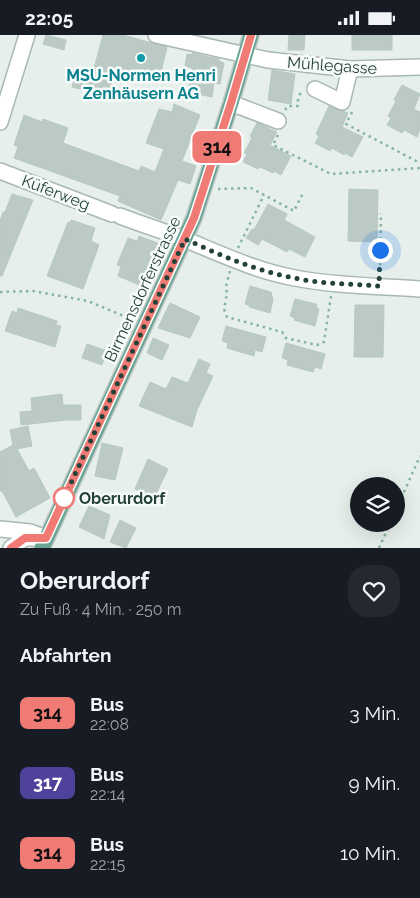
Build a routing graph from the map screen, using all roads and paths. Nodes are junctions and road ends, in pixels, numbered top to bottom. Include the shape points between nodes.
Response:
1 (26, 35) edge
2 (156, 35) edge
3 (251, 35) edge
4 (245, 55) junction
5 (420, 67) edge
6 (350, 69) junction
7 (309, 89) joint
8 (342, 102) junction
9 (231, 103) junction
10 (288, 105) dead end
11 (278, 121) joint
12 (0, 122) edge
13 (420, 163) edge
14 (420, 167) edge
15 (0, 171) edge
16 (214, 189) dead end
17 (303, 193) dead end
18 (264, 195) junction
19 (381, 213) dead end
20 (185, 239) junction
21 (233, 260) junction
22 (227, 279) dead end
23 (332, 283) junction
24 (379, 286) junction
25 (420, 289) edge
26 (0, 292) edge
27 (136, 321) dead end
28 (420, 456) edge
29 (405, 490) edge
30 (0, 529) edge
31 (386, 532) edge
32 (44, 543) edge
33 (11, 548) edge
34 (379, 548) edge

1 - 12 street
2 - 4 street, Mühlegasse
3 - 4 main road, Birmensdorferstrasse
4 - 6 street, Mühlegasse
4 - 9 main road, Birmensdorferstrasse
5 - 6 street, Mühlegasse
6 - 8 street
7 - 8 street
7 - 10 path via 298,99 298,105
8 - 13 path via 352,112 346,124
9 - 11 street
9 - 20 main road, Birmensdorferstrasse
11 - 14 path via 282,128 273,145 331,174
15 - 20 street, Küferweg
16 - 18 path via 251,188
17 - 18 path via 294,211
18 - 21 path
19 - 24 path
20 - 21 street, Küferweg
20 - 32 main road, Birmensdorferstrasse
21 - 23 street, Küferweg via 294,278
22 - 23 path via 224,309 227,317 282,332 286,338 317,345 324,341
23 - 24 street, Küferweg
24 - 25 street, Küferweg
26 - 27 path via 33,291 88,301
28 - 29 path
30 - 32 street via 30,532
31 - 34 path
32 - 33 street via 25,538

